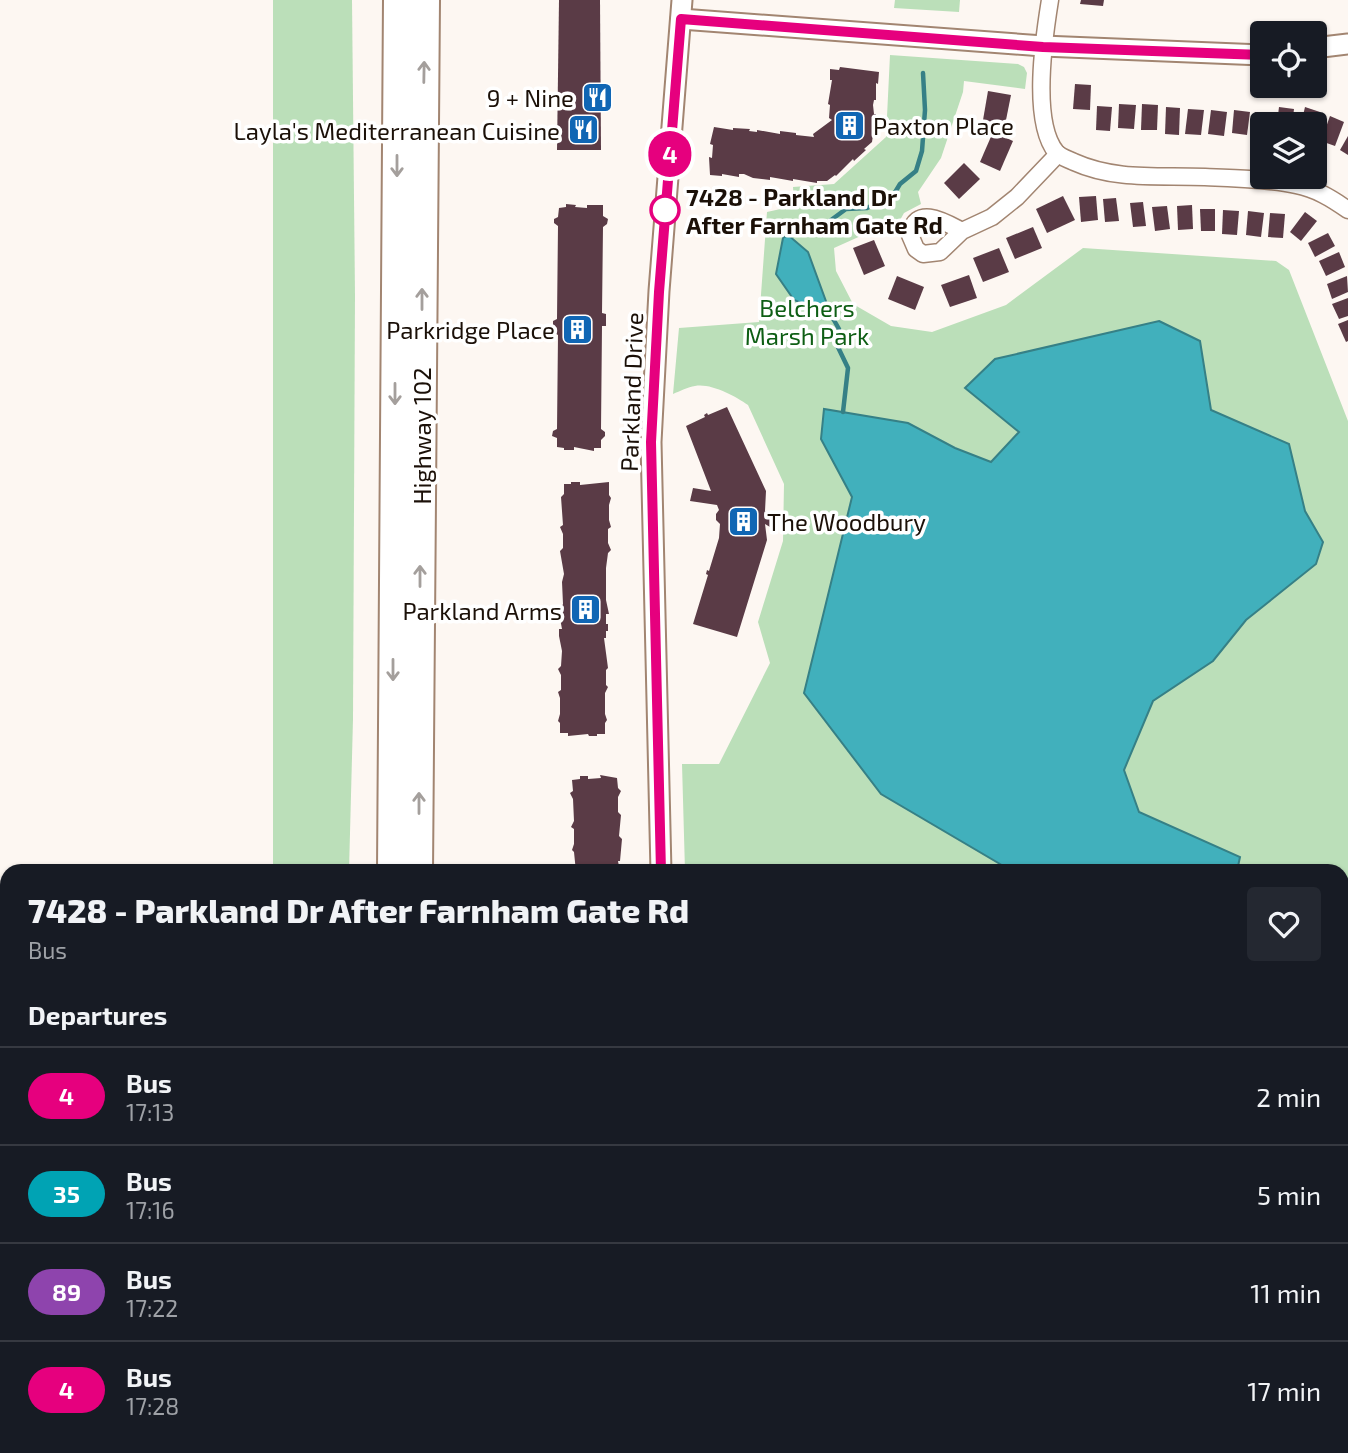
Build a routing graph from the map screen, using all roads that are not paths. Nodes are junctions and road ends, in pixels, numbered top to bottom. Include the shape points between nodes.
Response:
1 (398, 0) edge
2 (425, 0) edge
3 (1050, 0) edge
4 (681, 9) edge
5 (1348, 44) edge
6 (1327, 46) edge
7 (1043, 47) junction
8 (1250, 55) edge
9 (1058, 154) junction
10 (1348, 210) edge
11 (962, 231) dead end
12 (392, 864) edge
13 (418, 864) edge
14 (661, 864) edge

1 -> 12 highway, Highway 102
13 -> 2 highway, Highway 102
3 - 7 street
4 - 7 street
4 - 14 street, Parkland Drive via 651,442
5 - 6 street
7 - 8 street
7 - 9 street via 1042,116
9 - 10 street via 1087,168 1128,176 1295,184 1324,194
9 - 11 street via 1017,197 992,217

